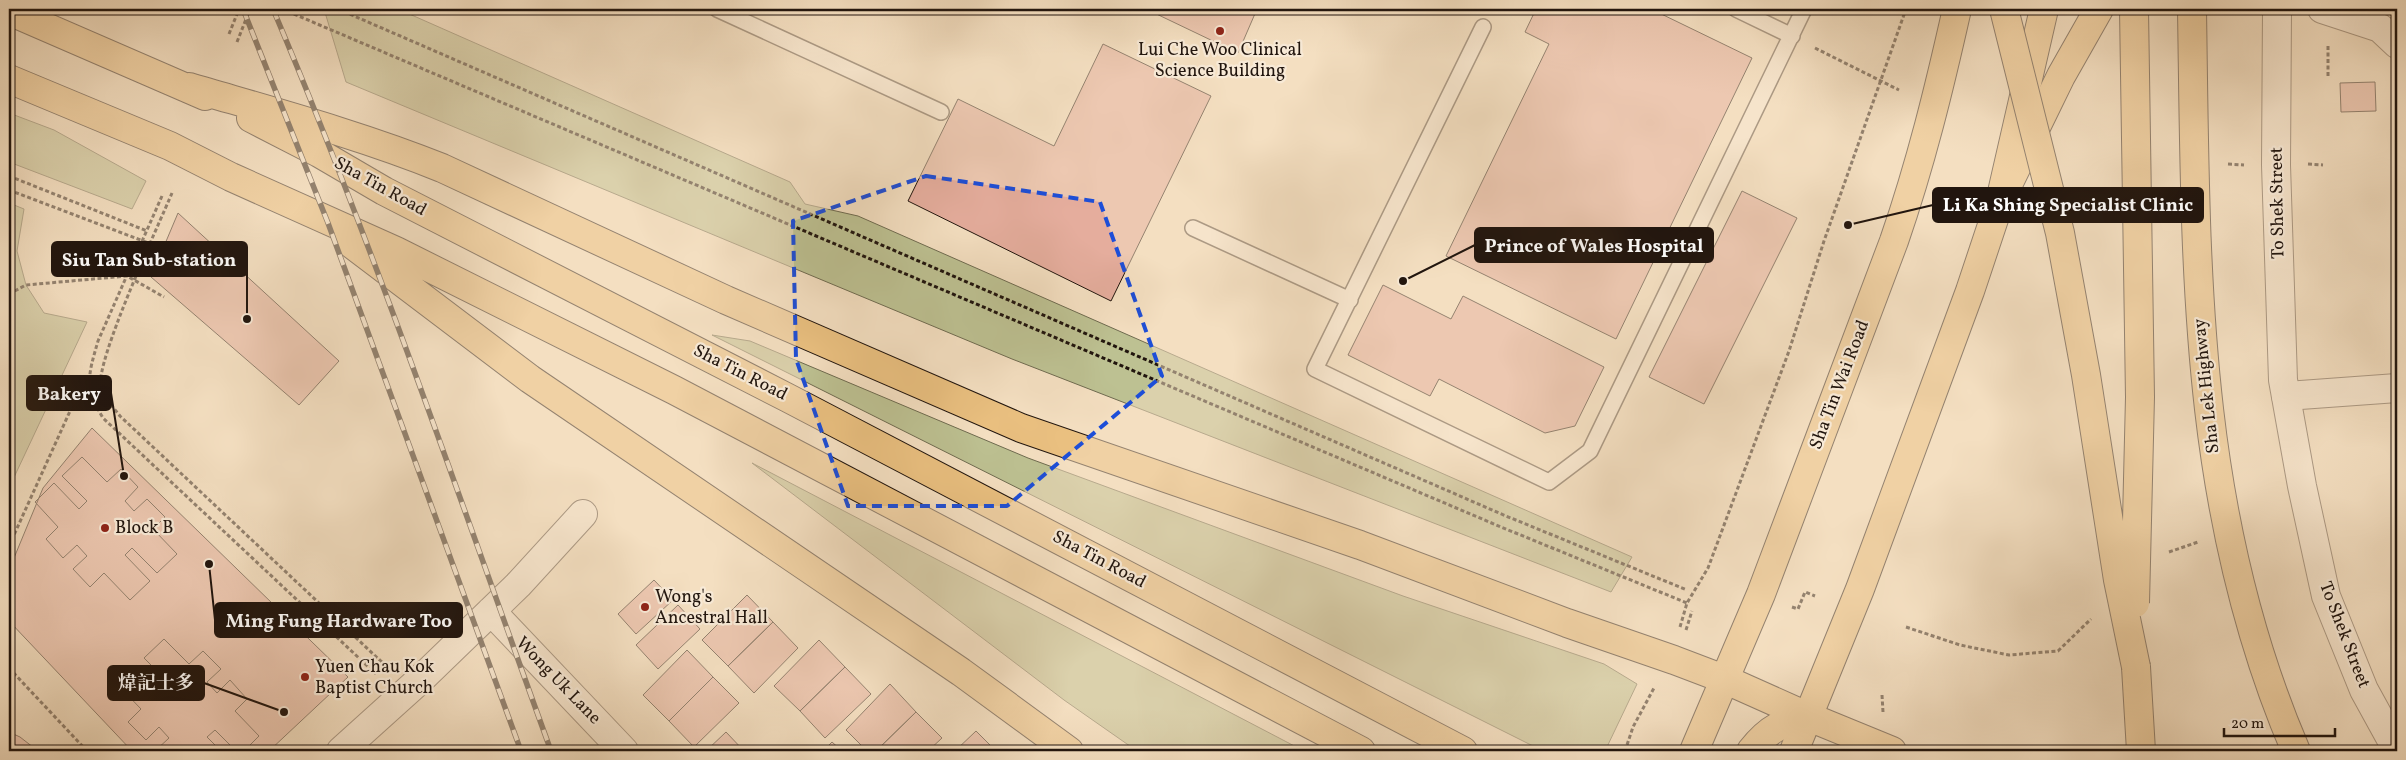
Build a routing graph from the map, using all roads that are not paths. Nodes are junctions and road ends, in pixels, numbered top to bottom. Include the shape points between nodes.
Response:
1 (717, 9) edge
2 (1736, 9) edge
3 (1804, 9) edge
4 (1957, 9) edge
5 (2004, 9) edge
6 (2044, 9) edge
7 (2099, 9) edge
8 (2134, 9) edge
9 (2192, 9) edge
10 (2277, 9) edge
11 (2322, 9) edge
12 (9, 11) edge
13 (1483, 27) dead end
14 (2386, 27) edge
15 (1792, 36) junction
16 (9, 79) edge
17 (189, 87) junction
18 (941, 112) dead end
19 (2000, 200) junction
20 (298, 208) junction
21 (1194, 228) dead end
22 (1350, 300) junction
23 (2397, 388) edge
24 (2286, 396) junction
25 (583, 514) dead end
26 (491, 611) junction
27 (2136, 667) junction
28 (1724, 679) junction
29 (1809, 717) junction
30 (351, 748) edge
31 (2397, 750) edge
32 (624, 751) edge
33 (1070, 751) edge
34 (1361, 751) edge
35 (1464, 751) edge
36 (1694, 751) edge
37 (1751, 751) edge
38 (1794, 751) edge
39 (1892, 751) edge
40 (2141, 751) edge
41 (2296, 751) edge

1 - 18 lane
2 - 15 lane
3 - 15 lane
4 - 28 main road, Sha Tin Wai Road via 1935,110 1914,183 1761,594
5 - 27 main road, bridge via 2060,233 2118,580
6 - 19 main road
7 - 19 main road via 2061,76
8 - 27 main road, bridge via 2140,397
9 - 41 main road, Sha Lek Highway, bridge via 2196,261 2208,416 2246,608 2263,666
10 - 24 street, To Shek Street via 2276,165
11 - 14 street
12 - 17 main road, Sha Tin Road
13 - 22 lane
15 - 22 lane via 1590,451 1550,482 1316,369
16 - 20 main road via 170,146
17 - 28 main road via 330,128 427,162 726,300 1021,428 1360,545
17 - 35 main road, Sha Tin Road
19 - 29 main road via 1970,291 1860,589
20 - 33 main road via 355,246 530,379 961,672
20 - 34 main road via 404,255 674,390
21 - 22 lane
23 - 24 street
24 - 31 street, To Shek Street via 2326,596 2364,690
25 - 26 street
26 - 30 street
26 - 32 street, Wong Uk Lane
27 - 40 main road
28 - 29 main road
28 - 36 main road, Sha Tin Wai Road
29 - 37 main road via 1782,724 1763,735
29 - 38 main road
29 - 39 main road

